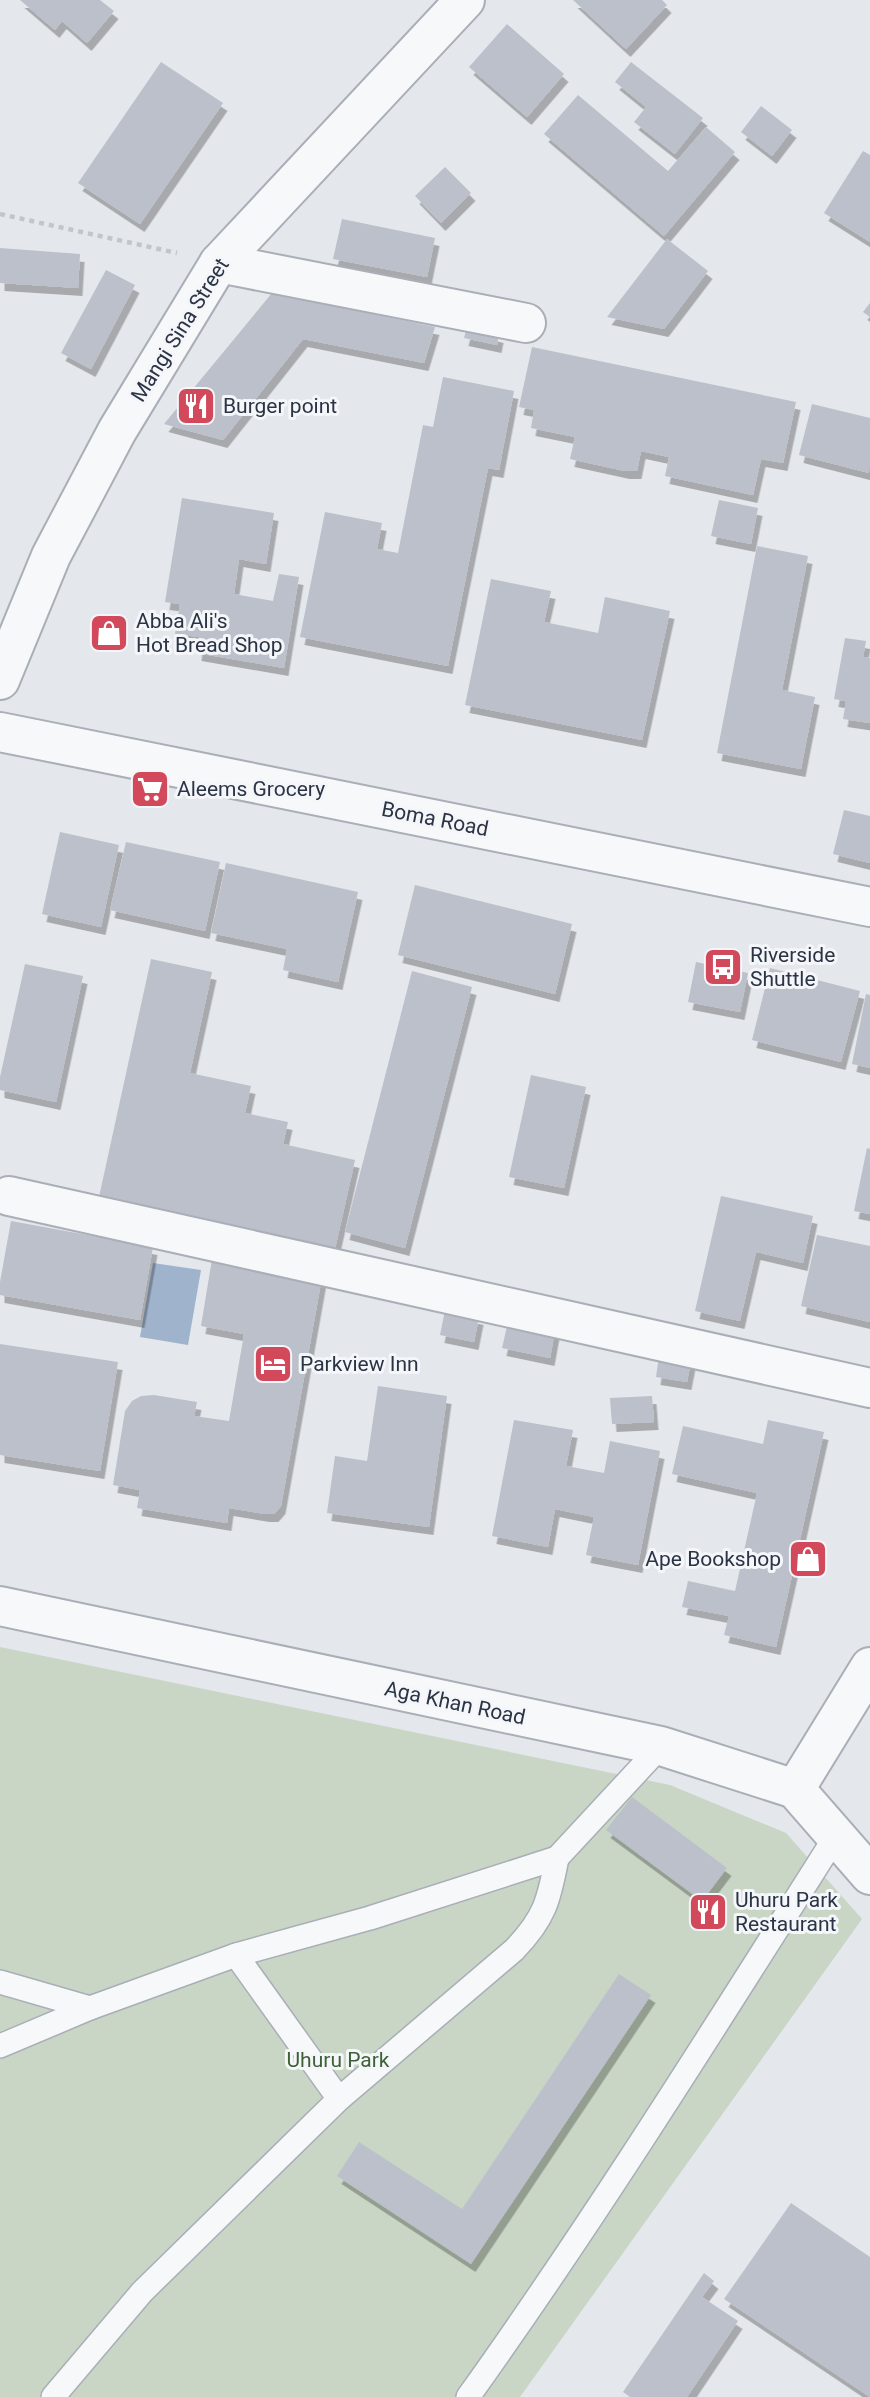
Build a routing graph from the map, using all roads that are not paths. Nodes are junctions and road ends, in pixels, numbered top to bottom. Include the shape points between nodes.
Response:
1 (466, 0) edge
2 (219, 263) junction
3 (526, 323) dead end
4 (0, 680) edge
5 (0, 732) edge
6 (870, 907) edge
7 (9, 1196) dead end
8 (870, 1388) edge
9 (0, 1606) edge
10 (870, 1667) edge
11 (661, 1746) junction
12 (795, 1789) junction
13 (836, 1836) junction
14 (557, 1858) junction
15 (870, 1875) edge
16 (236, 1955) junction
17 (0, 1982) edge
18 (90, 2008) junction
19 (0, 2046) edge
20 (339, 2099) junction
21 (53, 2397) edge
22 (468, 2397) edge

1 - 2 street, Mangi Sina Street
2 - 3 street
2 - 4 street, Mangi Sina Street via 117,431 51,556
5 - 6 street, Boma Road
7 - 8 street
9 - 11 street, Aga Khan Road
10 - 12 street
11 - 12 street, Aga Khan Road
11 - 14 lane
12 - 13 street
13 - 15 street
13 - 22 lane via 531,2309
14 - 16 lane
14 - 20 lane via 549,1900 531,1933
16 - 18 lane
16 - 20 lane
17 - 18 lane
18 - 19 lane
20 - 21 lane via 142,2292

